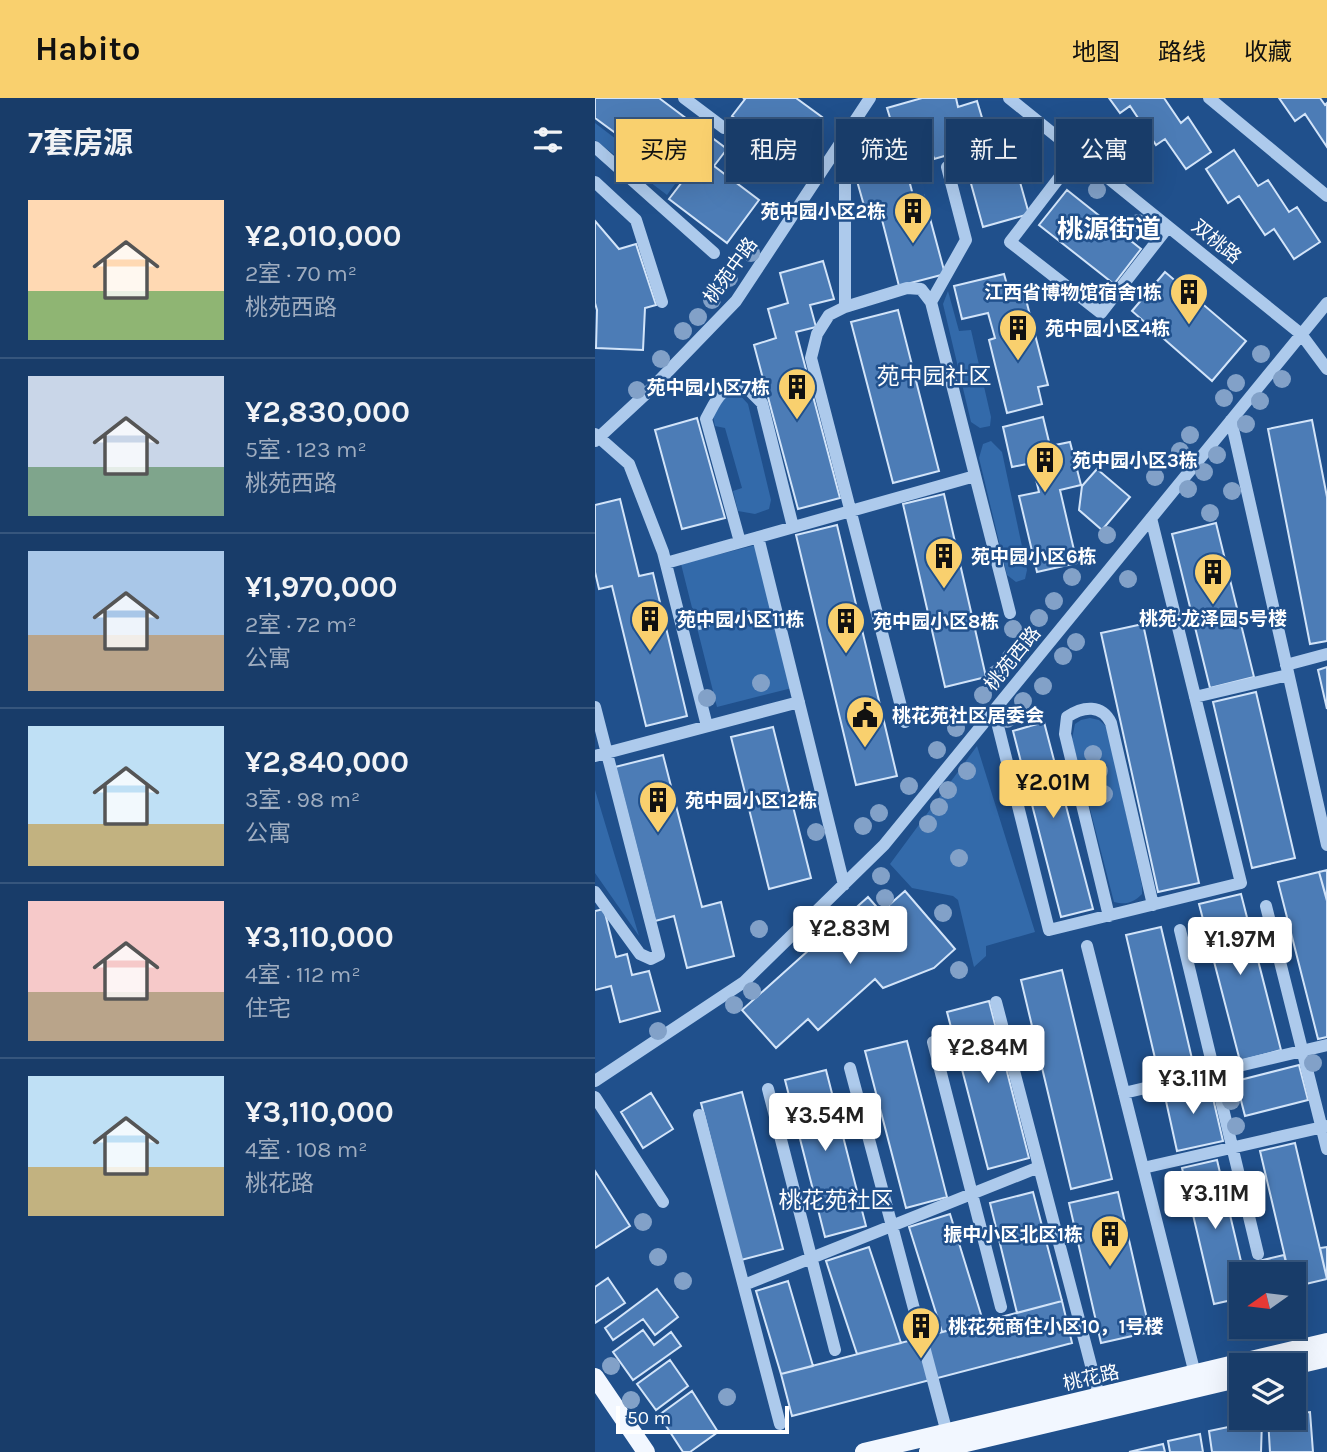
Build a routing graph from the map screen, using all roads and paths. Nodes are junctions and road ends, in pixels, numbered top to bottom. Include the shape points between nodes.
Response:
1 (684, 98) edge
2 (870, 98) edge
3 (1009, 98) edge
4 (1209, 98) edge
5 (856, 119) edge
6 (724, 128) dead end
7 (1056, 135) edge
8 (595, 147) edge
9 (836, 149) edge
10 (595, 182) edge
11 (845, 182) edge
12 (951, 182) edge
13 (1056, 182) edge
14 (1113, 182) edge
15 (1327, 196) edge
16 (1168, 227) junction
17 (714, 253) dead end
18 (931, 302) junction
19 (662, 303) dead end
20 (1327, 303) edge
21 (845, 307) junction
22 (1301, 334) junction
23 (1327, 369) edge
24 (1231, 420) junction
25 (597, 437) edge
26 (975, 476) junction
27 (851, 511) junction
28 (1151, 518) junction
29 (793, 527) junction
30 (758, 537) junction
31 (740, 542) junction
32 (666, 563) junction
33 (1010, 613) dead end
34 (781, 630) junction
35 (684, 632) junction
36 (1327, 654) edge
37 (1287, 670) junction
38 (1195, 697) junction
39 (799, 702) junction
40 (595, 707) edge
41 (995, 710) junction
42 (905, 722) dead end
43 (707, 726) junction
44 (601, 755) edge
45 (1327, 845) edge
46 (844, 885) junction
47 (595, 892) edge
48 (1153, 905) junction
49 (1266, 906) dead end
50 (1109, 915) junction
51 (1180, 930) dead end
52 (1087, 946) dead end
53 (996, 1002) dead end
54 (933, 1042) dead end
55 (1327, 1045) edge
56 (1303, 1051) junction
57 (850, 1068) dead end
58 (1214, 1072) junction
59 (595, 1081) edge
60 (768, 1088) dead end
61 (1124, 1093) junction
62 (595, 1097) edge
63 (699, 1115) dead end
64 (1324, 1126) edge
65 (1232, 1148) junction
66 (1327, 1149) edge
67 (1039, 1167) junction
68 (1143, 1168) junction
69 (972, 1194) junction
70 (663, 1202) dead end
71 (892, 1226) junction
72 (1258, 1254) dead end
73 (811, 1258) junction
74 (744, 1285) junction
75 (1001, 1307) dead end
76 (1327, 1342) edge
77 (835, 1350) dead end
78 (1327, 1358) edge
79 (1306, 1363) edge
80 (1195, 1374) junction
81 (595, 1377) edge
82 (1229, 1381) edge
83 (1099, 1396) junction
84 (781, 1424) dead end
85 (947, 1433) junction
86 (646, 1452) edge
87 (864, 1452) edge
88 (929, 1452) edge

1 - 6 street
2 - 5 street, 桃苑中路
3 - 7 street, 双桃路
4 - 15 street
8 - 17 street
9 - 25 street, 桃苑中路 via 736,301
10 - 19 street via 636,220
11 - 21 street
12 - 18 street via 966,240
13 - 16 street via 1010,242 1101,313
14 - 16 street, 双桃路
16 - 22 street, 双桃路
18 - 21 street via 921,289 907,288
18 - 26 street
20 - 22 street, 桃苑西路
21 - 27 street via 829,315 817,334 811,358
22 - 23 street, 双桃路
22 - 24 street, 桃苑西路
24 - 28 street, 桃苑西路
24 - 37 street
25 - 32 street via 629,464
26 - 27 street
26 - 33 street
27 - 29 street
27 - 42 street
28 - 38 street
28 - 41 street, 桃苑西路
29 - 30 street
29 - 31 street via 762,403 744,385 731,387 718,396 706,419
30 - 31 street
30 - 34 street
31 - 32 street
32 - 35 street
34 - 35 path via 755,611
34 - 39 street
35 - 43 street
36 - 37 street
37 - 38 street
37 - 45 street
38 - 48 street via 1241,883
39 - 43 street
39 - 46 street
40 - 44 street
41 - 46 street, 桃苑西路 via 884,845
41 - 50 street via 1049,930
43 - 44 street
44 - 47 street via 659,955 651,959 640,954
46 - 59 street, 桃苑西路 via 744,982
48 - 50 street
48 - 50 street via 1111,723 1097,710 1077,710 1067,717 1065,734
49 - 56 street
51 - 58 street
52 - 61 street
53 - 67 street
54 - 69 street
55 - 56 street
56 - 58 street
56 - 64 street
57 - 71 street
58 - 61 street
58 - 65 street
60 - 73 street
61 - 68 street
62 - 70 street
63 - 74 street
64 - 65 street
64 - 66 street
65 - 68 street
65 - 72 street
67 - 69 street
67 - 83 street
68 - 80 street
69 - 71 street
69 - 75 street
71 - 73 street
71 - 85 street
73 - 74 street
73 - 77 street
74 - 84 street
76 - 80 main road, 桃花路
78 - 79 main road
80 - 83 main road, 桃花路
81 - 86 main road
82 - 88 main road, 桃花路
83 - 85 main road, 桃花路
85 - 87 main road, 桃花路

